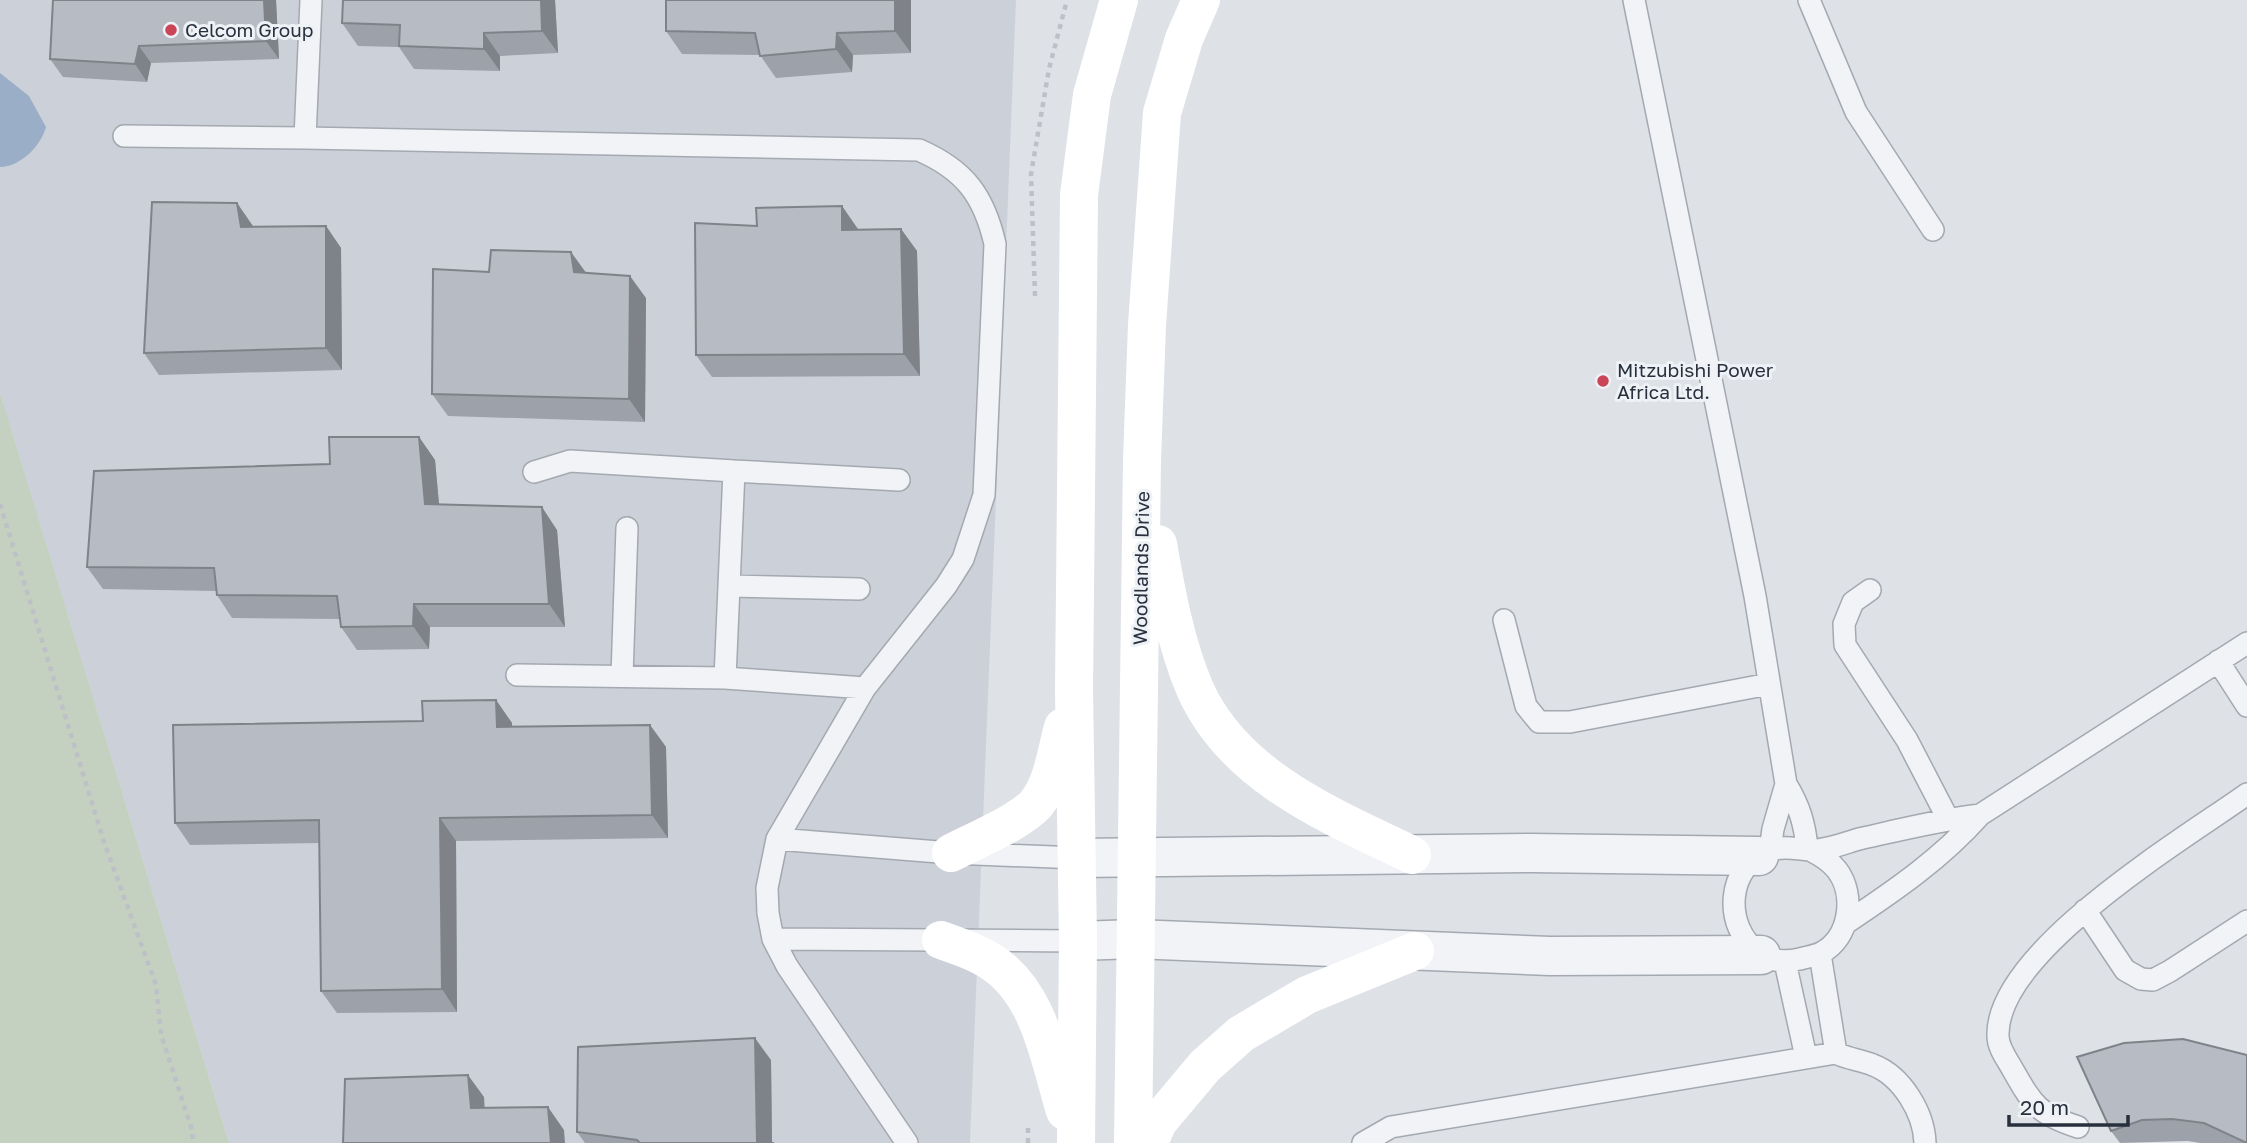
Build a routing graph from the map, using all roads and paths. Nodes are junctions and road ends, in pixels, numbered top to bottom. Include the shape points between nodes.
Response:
1 (311, 0) edge
2 (1119, 0) edge
3 (1201, 0) edge
4 (1634, 0) edge
5 (1809, 0) edge
6 (124, 136) dead end
7 (305, 138) junction
8 (1933, 230) dead end
9 (1142, 460) junction
10 (734, 471) junction
11 (534, 472) dead end
12 (900, 480) dead end
13 (0, 504) edge
14 (627, 528) dead end
15 (729, 586) junction
16 (859, 589) dead end
17 (1870, 590) dead end
18 (1504, 620) dead end
19 (2247, 643) edge
20 (2218, 661) junction
21 (517, 676) dead end
22 (622, 676) junction
23 (725, 678) junction
24 (1769, 684) junction
25 (866, 688) junction
26 (1074, 690) junction
27 (2247, 706) edge
28 (1786, 784) junction
29 (2247, 794) edge
30 (1980, 815) junction
31 (1948, 819) junction
32 (777, 839) junction
33 (1809, 850) junction
34 (951, 853) junction
35 (1764, 853) junction
36 (1412, 855) junction
37 (1078, 858) junction
38 (1137, 858) junction
39 (2085, 909) junction
40 (2247, 920) edge
41 (1846, 923) junction
42 (774, 939) junction
43 (1135, 939) junction
44 (941, 940) junction
45 (1078, 941) junction
46 (1415, 951) junction
47 (1820, 954) junction
48 (1773, 958) junction
49 (1836, 1053) junction
50 (1805, 1058) junction
51 (2078, 1127) dead end
52 (193, 1143) edge
53 (907, 1143) edge
54 (1076, 1143) edge
55 (1133, 1143) edge
56 (1149, 1143) edge
57 (1363, 1143) edge
58 (1925, 1143) edge

1 - 7 lane
2 - 26 main road via 1092,95 1079,195
3 - 9 main road, Woodlands Drive via 1162,113
4 - 24 lane
5 - 8 lane via 1856,112
6 - 7 lane
7 - 25 lane via 919,150 959,173 989,217 995,244 984,495 963,559
9 - 36 main road via 1169,605 1195,688 1209,715 1229,743 1284,789
9 - 38 main road, Woodlands Drive
10 - 11 lane via 570,461
10 - 12 lane
10 - 15 lane
13 - 52 path via 104,842 156,985 161,1034
14 - 22 lane
15 - 16 lane
15 - 23 lane
17 - 31 lane via 1853,602 1844,624 1844,645 1907,740
18 - 24 lane via 1526,706 1539,722 1570,722
19 - 20 lane
20 - 27 lane
20 - 30 lane
21 - 22 lane
22 - 23 lane
23 - 25 lane
24 - 28 lane
25 - 32 lane
26 - 34 main road via 1054,765 1036,803
26 - 37 main road
28 - 33 lane via 1802,816
28 - 35 lane
29 - 39 lane
30 - 31 lane
30 - 41 lane via 1934,860
31 - 33 lane
32 - 34 lane
32 - 42 lane via 767,888
33 - 35 lane via 1788,847
33 - 41 lane via 1839,872 1849,906
34 - 37 lane
35 - 36 street
35 - 48 lane via 1742,873 1734,894 1734,918 1744,939
36 - 38 street
37 - 38 street
37 - 45 main road
38 - 43 main road, Woodlands Drive
39 - 40 lane via 2125,970 2141,979 2170,971
39 - 51 lane via 2041,950 2011,990 1998,1038 2038,1109
41 - 47 lane via 1836,941
42 - 44 lane
42 - 53 lane via 787,966
43 - 45 street
43 - 46 street
43 - 55 main road, Woodlands Drive
44 - 45 lane
44 - 54 main road via 992,962 1018,986 1039,1026
45 - 54 main road
46 - 48 street
46 - 56 main road via 1307,995 1241,1034 1205,1066 1158,1122
47 - 48 lane
47 - 49 lane
48 - 50 lane
49 - 50 lane
49 - 58 lane via 1882,1069 1897,1081 1921,1115
50 - 57 lane via 1391,1126

